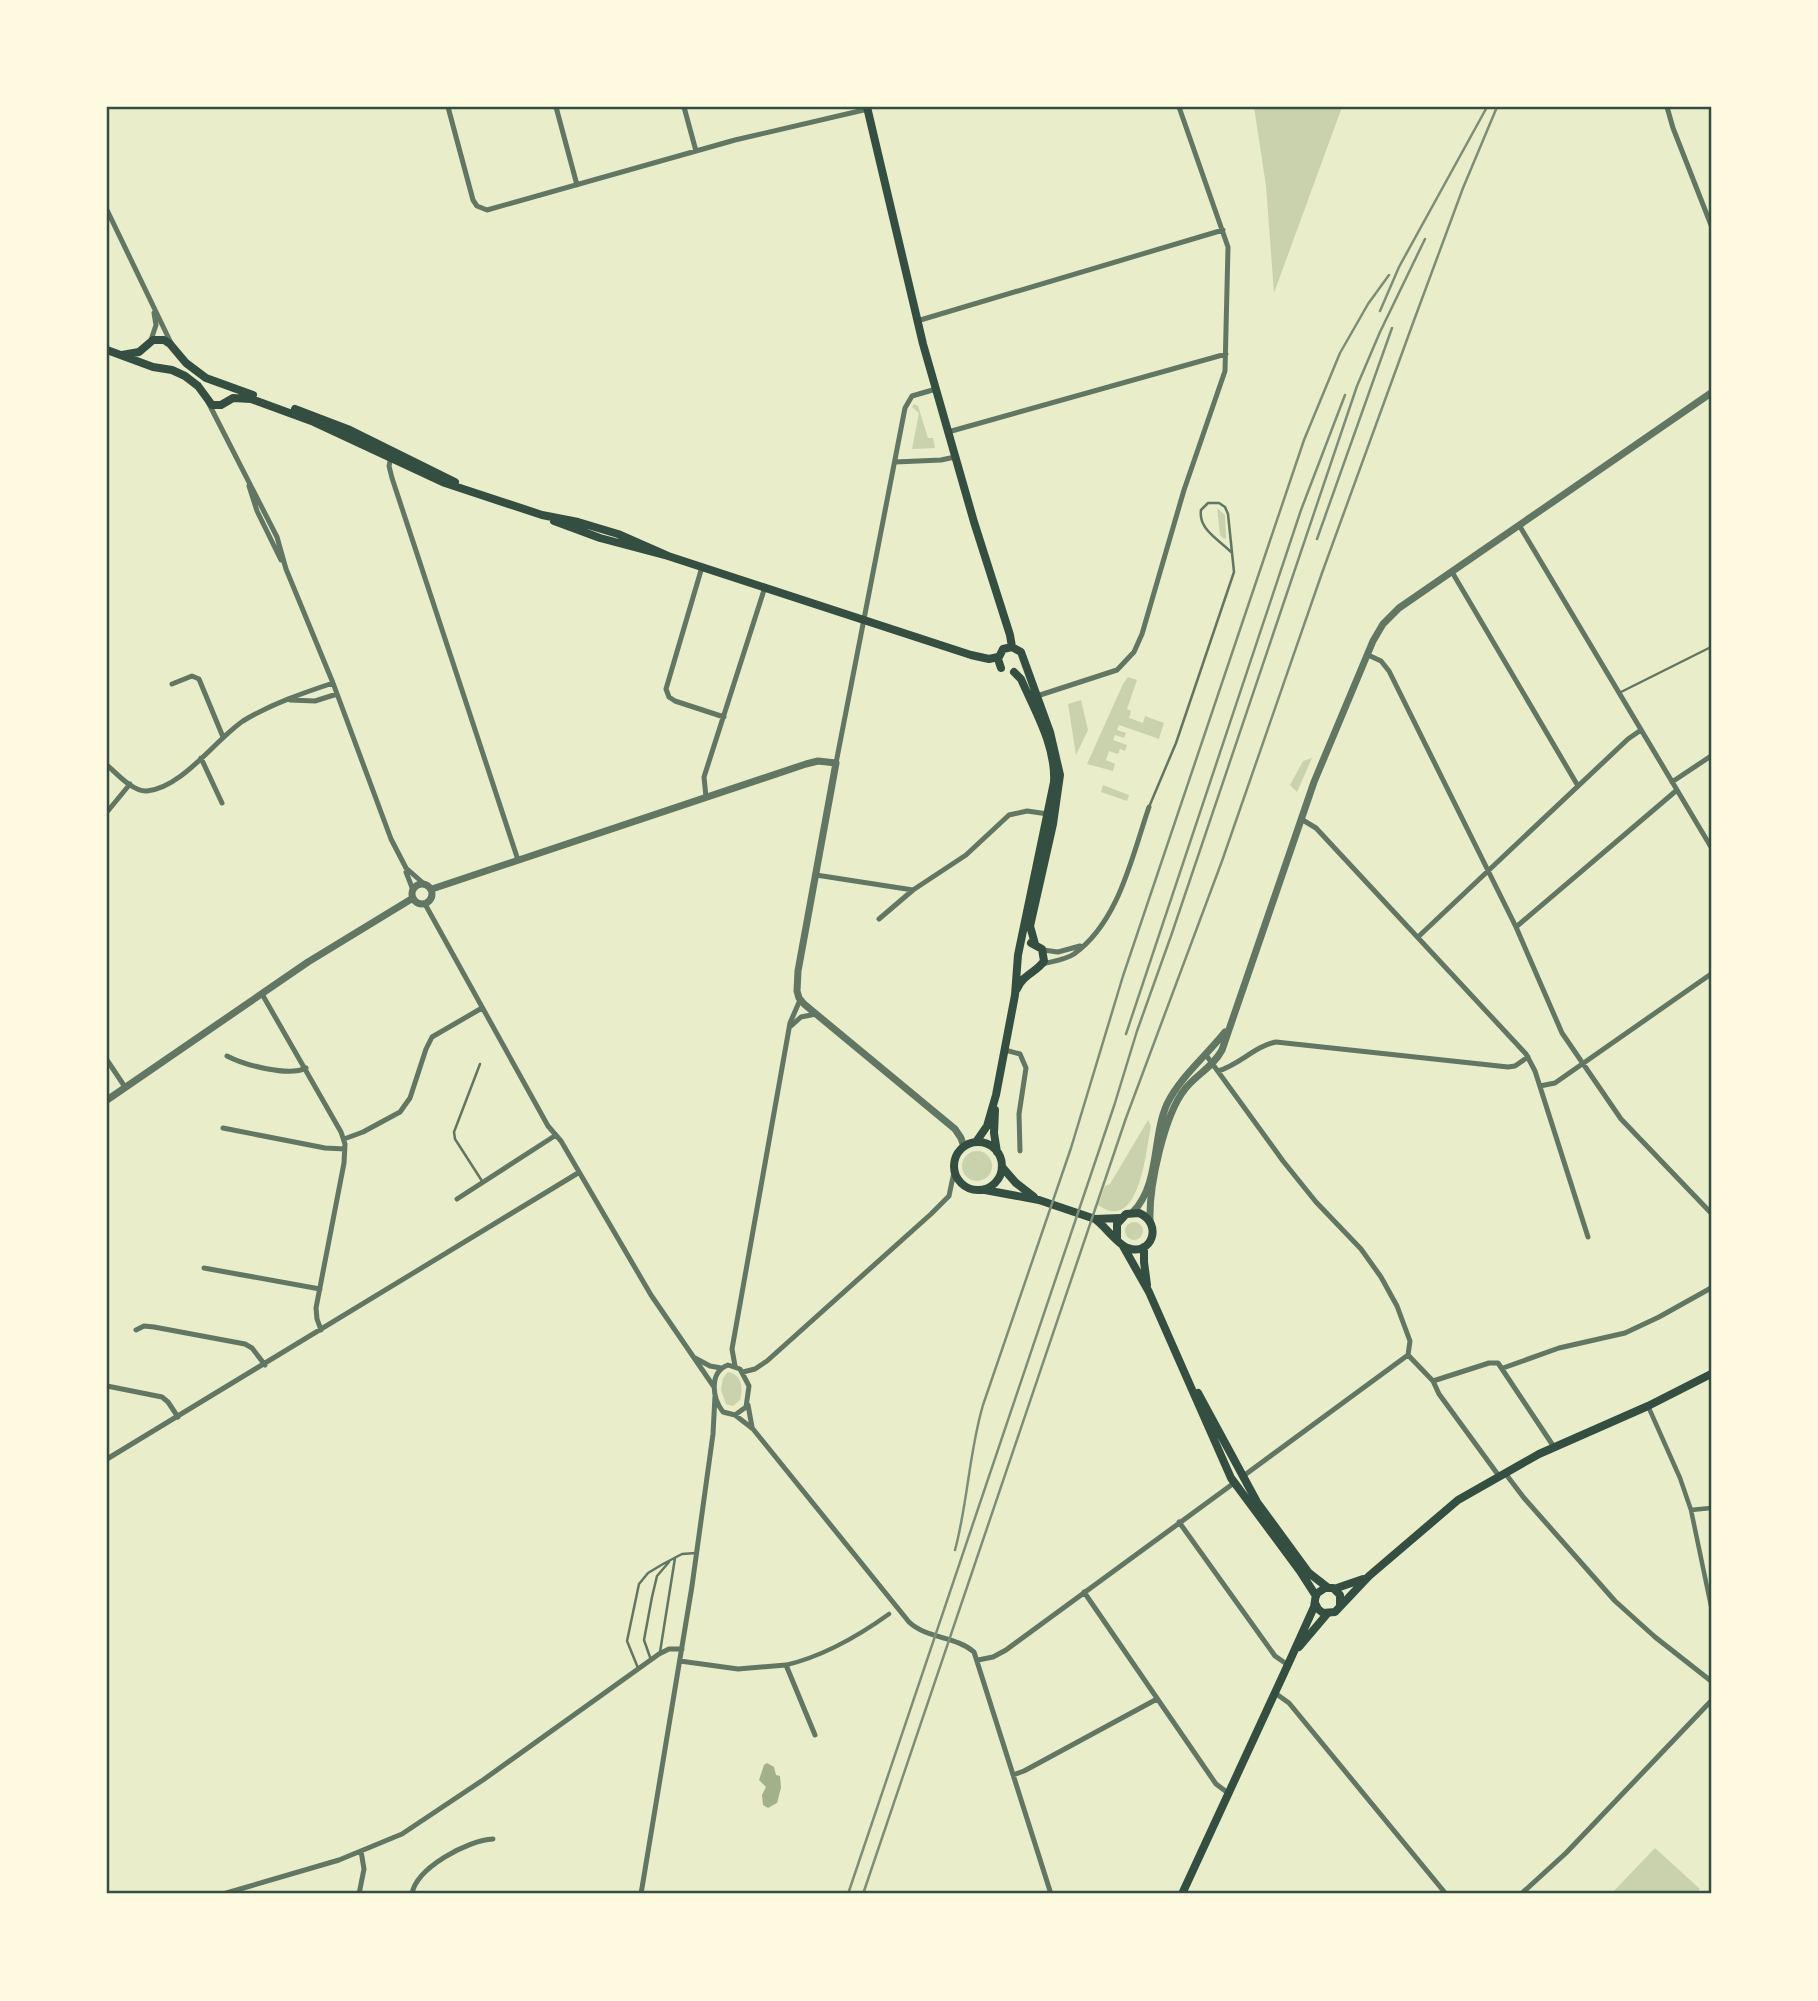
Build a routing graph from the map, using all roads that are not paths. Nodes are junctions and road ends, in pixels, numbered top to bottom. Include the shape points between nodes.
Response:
1 (448, 107) edge
2 (556, 107) edge
3 (684, 107) edge
4 (1179, 107) edge
5 (1667, 107) edge
6 (867, 108) edge
7 (696, 151) junction
8 (577, 185) junction
9 (107, 210) edge
10 (1711, 225) edge
11 (1223, 230) junction
12 (153, 306) junction
13 (917, 321) junction
14 (148, 344) junction
15 (174, 348) junction
16 (107, 350) edge
17 (1226, 354) junction
18 (122, 355) junction
19 (150, 366) junction
20 (222, 385) junction
21 (936, 389) junction
22 (1711, 393) edge
23 (206, 399) junction
24 (224, 403) junction
25 (218, 420) junction
26 (948, 432) junction
27 (393, 454) junction
28 (955, 457) junction
29 (895, 462) junction
30 (1519, 525) junction
31 (1232, 553) junction
32 (702, 567) junction
33 (1452, 572) junction
34 (765, 587) junction
35 (863, 620) junction
36 (1012, 647) junction
37 (1711, 647) edge
38 (971, 655) junction
39 (1368, 655) junction
40 (998, 657) junction
41 (1023, 659) junction
42 (1001, 668) junction
43 (1014, 672) junction
44 (333, 682) junction
45 (172, 684) dead end
46 (1619, 693) junction
47 (337, 694) junction
48 (1037, 696) junction
49 (287, 700) junction
50 (723, 716) junction
51 (1641, 730) junction
52 (223, 737) junction
53 (1711, 756) edge
54 (201, 758) junction
55 (836, 763) junction
56 (107, 765) edge
57 (1672, 782) junction
58 (130, 784) junction
59 (1578, 786) junction
60 (1677, 790) junction
61 (706, 797) junction
62 (222, 803) dead end
63 (1149, 807) joint
64 (107, 812) edge
65 (1048, 814) junction
66 (1301, 818) junction
67 (1711, 847) edge
68 (401, 859) junction
69 (519, 860) junction
70 (1488, 870) junction
71 (816, 875) junction
72 (423, 883) junction
73 (432, 889) junction
74 (913, 890) junction
75 (413, 894) junction
76 (425, 904) junction
77 (879, 919) dead end
78 (1516, 928) junction
79 (1418, 937) junction
80 (1035, 944) junction
81 (1083, 945) junction
82 (1021, 948) junction
83 (1043, 950) junction
84 (1018, 959) junction
85 (1042, 965) junction
86 (1032, 970) junction
87 (1711, 974) edge
88 (261, 993) junction
89 (1015, 995) junction
90 (800, 1000) junction
91 (482, 1008) junction
92 (816, 1014) junction
93 (789, 1028) junction
94 (1228, 1028) junction
95 (1005, 1050) junction
96 (1206, 1055) junction
97 (227, 1056) dead end
98 (1528, 1057) junction
99 (107, 1059) edge
100 (480, 1064) dead end
101 (1213, 1064) junction
102 (1582, 1064) junction
103 (306, 1068) junction
104 (1218, 1072) junction
105 (1540, 1086) junction
106 (125, 1087) junction
107 (996, 1095) junction
108 (107, 1100) edge
109 (223, 1128) dead end
110 (556, 1135) junction
111 (344, 1139) junction
112 (976, 1142) junction
113 (964, 1147) junction
114 (345, 1149) junction
115 (1020, 1151) dead end
116 (997, 1152) junction
117 (1002, 1167) junction
118 (954, 1172) junction
119 (578, 1173) junction
120 (484, 1183) junction
121 (985, 1190) junction
122 (457, 1199) dead end
123 (1039, 1200) junction
124 (1133, 1212) junction
125 (1711, 1213) edge
126 (1121, 1218) junction
127 (1095, 1219) junction
128 (1150, 1220) junction
129 (1588, 1237) dead end
130 (1120, 1243) junction
131 (1144, 1247) junction
132 (204, 1268) dead end
133 (1711, 1288) edge
134 (320, 1289) junction
135 (1149, 1292) junction
136 (136, 1330) dead end
137 (321, 1330) junction
138 (1408, 1355) junction
139 (694, 1358) junction
140 (265, 1365) junction
141 (735, 1366) junction
142 (721, 1368) junction
143 (1503, 1368) junction
144 (743, 1372) junction
145 (1186, 1372) junction
146 (1711, 1374) edge
147 (1433, 1381) junction
148 (107, 1386) edge
149 (714, 1387) junction
150 (715, 1396) junction
151 (748, 1402) junction
152 (1648, 1406) junction
153 (731, 1415) junction
154 (178, 1417) junction
155 (753, 1429) junction
156 (713, 1434) junction
157 (1554, 1447) junction
158 (107, 1460) edge
159 (1502, 1474) junction
160 (1242, 1477) junction
161 (1234, 1483) junction
162 (1711, 1508) edge
163 (1692, 1510) junction
164 (1179, 1522) junction
165 (696, 1553) junction
166 (674, 1558) junction
167 (1369, 1576) junction
168 (1331, 1588) junction
169 (1084, 1592) junction
170 (1315, 1600) junction
171 (1340, 1605) junction
172 (1711, 1606) edge
173 (888, 1614) dead end
174 (1327, 1614) junction
175 (682, 1649) junction
176 (659, 1654) junction
177 (652, 1660) junction
178 (978, 1660) junction
179 (680, 1661) junction
180 (1289, 1662) junction
181 (786, 1665) junction
182 (639, 1669) junction
183 (1711, 1681) edge
184 (1275, 1693) junction
185 (1157, 1699) junction
186 (1711, 1702) edge
187 (815, 1735) dead end
188 (1013, 1774) junction
189 (1228, 1793) junction
190 (493, 1839) dead end
191 (361, 1851) junction
192 (223, 1894) edge
193 (359, 1894) edge
194 (412, 1894) edge
195 (642, 1894) edge
196 (1051, 1894) edge
197 (1182, 1894) edge
198 (1446, 1894) edge
199 (1521, 1894) edge

1 - 8 street via 471,196 480,208 496,208
2 - 8 street
3 - 7 street
4 - 11 street
5 - 10 street
6 - 7 street
6 - 13 main road
7 - 8 street
9 - 12 street
11 - 13 street
11 - 17 street via 1229,258
12 - 14 street via 156,325
12 - 15 street
13 - 21 main road
14 - 15 main road via 164,340
14 - 18 main road via 139,352
14 - 19 main road via 145,357
15 - 20 main road via 197,372
16 - 18 main road
17 - 26 street
17 - 48 street via 1224,378 1134,652 1114,672
18 - 19 main road
19 - 23 main road via 185,376
20 - 24 main road via 228,390
20 - 27 main road via 329,421
21 - 26 main road
21 - 29 street via 908,400
22 - 30 street
23 - 24 main road via 214,405
23 - 25 street
24 - 25 street
24 - 27 main road via 239,397 259,402
25 - 44 street via 277,537
26 - 28 main road
27 - 32 main road via 469,491 591,535
27 - 69 street via 392,478
28 - 29 street
28 - 36 main road
29 - 35 street
30 - 33 street
30 - 46 street
31 - 31 lane via 1226,507 1216,502 1205,504 1200,514 1202,525
31 - 63 lane via 1230,584 1176,743
32 - 34 main road
32 - 50 street via 666,689 675,701
33 - 39 street via 1390,615
33 - 59 street
34 - 35 main road
34 - 50 street
35 - 38 main road
35 - 55 street
36 - 40 main road via 1003,649
36 - 41 main road
37 - 46 lane
38 - 40 main road
38 - 42 main road
39 - 66 street
39 - 70 street via 1389,671
40 - 42 main road
41 - 43 main road
41 - 48 main road
42 - 43 main road
43 - 65 main road via 1023,683 1053,759
44 - 47 street
44 - 49 street
45 - 52 street via 192,676 199,679
46 - 51 street
47 - 49 street via 315,701
47 - 68 street
48 - 80 main road via 1060,775 1030,926
49 - 52 street via 248,718
50 - 61 street via 704,777
51 - 57 street
51 - 59 street
52 - 54 street
53 - 57 street
54 - 58 street via 153,790 139,790
54 - 62 street
55 - 61 street via 814,762
55 - 71 street
56 - 58 street
57 - 60 street
58 - 64 street
59 - 70 street
60 - 67 street
60 - 78 street
61 - 69 street
63 - 81 street via 1119,892
65 - 74 street via 1027,811 1009,815 966,855
65 - 82 main road
66 - 79 street via 1316,828
66 - 94 street
68 - 72 street
68 - 75 street
69 - 73 street
70 - 78 street
70 - 79 street
71 - 74 street
71 - 90 street via 797,982
72 - 73 street
72 - 75 street
73 - 76 street via 432,898
74 - 77 street
75 - 76 street
75 - 88 street
76 - 91 street
78 - 102 street via 1555,1020
79 - 98 street
80 - 82 main road
80 - 83 main road
81 - 83 street
81 - 85 street via 1068,957
82 - 84 main road
83 - 85 main road
84 - 86 main road
84 - 89 main road
85 - 86 main road
86 - 89 main road
87 - 102 street
88 - 103 street
88 - 106 street
89 - 95 main road
90 - 92 street
90 - 93 street
91 - 110 street
91 - 111 street via 432,1037 400,1112
92 - 93 street via 798,1019
92 - 113 street via 952,1126
93 - 141 street via 732,1349
94 - 96 street
94 - 101 street
95 - 107 main road
95 - 115 street via 1020,1054 1025,1063
96 - 101 street
96 - 124 street via 1166,1106 1146,1191
97 - 103 street via 291,1072
98 - 104 street via 1507,1067 1285,1042 1269,1043
98 - 105 street
99 - 106 street
100 - 120 lane via 454,1135
101 - 104 street
101 - 128 street via 1186,1088 1169,1117
102 - 105 street via 1555,1083
102 - 125 street via 1621,1119
103 - 111 street
104 - 138 street via 1308,1192 1381,1277 1410,1341
105 - 129 street
106 - 108 street
107 - 112 main road
107 - 116 main road
109 - 114 street
110 - 119 street
110 - 120 street
111 - 114 street
112 - 113 main road
112 - 116 main road
113 - 118 main road via 955,1158
114 - 134 street
116 - 117 main road
117 - 121 main road via 996,1182
117 - 123 main road
118 - 121 main road via 964,1186
118 - 144 street via 949,1196 931,1214 767,1362
119 - 137 street
119 - 139 street
120 - 122 street
121 - 123 main road
123 - 127 main road
124 - 126 main road
124 - 128 main road
126 - 127 main road
126 - 130 main road via 1116,1228
127 - 130 main road
128 - 131 main road via 1153,1234
130 - 131 main road via 1134,1250
130 - 135 main road
131 - 135 main road
132 - 134 street
133 - 143 street via 1625,1333 1559,1348
134 - 137 street via 316,1314
135 - 145 main road
136 - 140 street via 154,1327 245,1344
137 - 140 street
138 - 147 street
138 - 160 street
139 - 142 street
139 - 149 street
140 - 154 street
141 - 142 street
141 - 144 street
142 - 149 street
143 - 147 street via 1491,1362
143 - 157 street
144 - 151 street via 749,1386
145 - 160 main road
145 - 161 main road
146 - 152 main road
147 - 159 street
148 - 154 street via 162,1397
149 - 150 street
150 - 153 street via 719,1408
150 - 156 street
151 - 153 street via 743,1411
151 - 155 street
152 - 157 main road
152 - 163 street
153 - 155 street
153 - 156 street via 720,1419
154 - 158 street
155 - 178 street via 909,1622 969,1648
156 - 165 street
157 - 159 main road
159 - 167 main road via 1453,1503
159 - 183 street via 1615,1601
160 - 168 main road via 1307,1570
161 - 164 street
161 - 170 main road via 1300,1571
162 - 163 street
163 - 172 street
164 - 169 street
164 - 180 street via 1275,1656
165 - 166 lane
165 - 175 street
166 - 176 lane
166 - 177 lane via 659,1572 652,1597 644,1640
166 - 182 lane via 648,1573 638,1587 627,1641
167 - 168 main road
167 - 171 main road
168 - 170 main road via 1318,1591
168 - 171 main road via 1340,1595
169 - 178 street via 1001,1653
169 - 185 street
170 - 174 main road via 1319,1611
170 - 180 main road
171 - 174 main road
173 - 181 street via 851,1639
174 - 180 main road
175 - 176 street
175 - 179 street
176 - 177 street
177 - 182 street
178 - 188 street
179 - 181 street via 738,1669
179 - 195 street
180 - 184 main road
181 - 187 street
182 - 191 street via 410,1829
184 - 189 main road
184 - 198 street via 1289,1703
185 - 188 street
185 - 189 street via 1216,1784
186 - 199 street
188 - 196 street
189 - 197 main road
190 - 194 street via 468,1844 429,1869 416,1881
191 - 192 street
191 - 193 street

